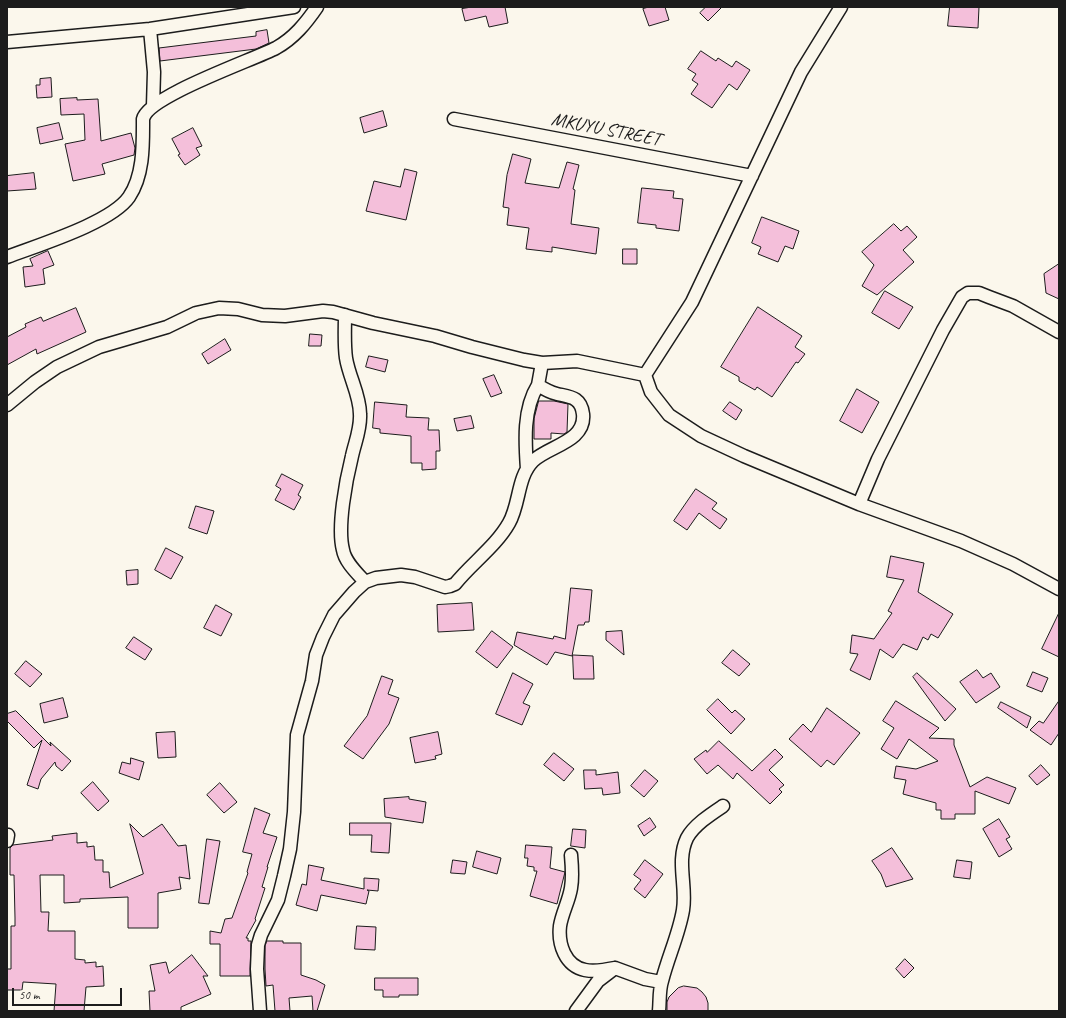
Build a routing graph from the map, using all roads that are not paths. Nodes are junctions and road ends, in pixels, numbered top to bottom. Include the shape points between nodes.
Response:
1 (294, 7) edge
2 (317, 7) edge
3 (841, 7) edge
4 (150, 29) junction
5 (7, 42) edge
6 (153, 106) junction
7 (454, 119) dead end
8 (752, 176) junction
9 (7, 257) edge
10 (345, 316) junction
11 (1059, 332) edge
12 (542, 363) junction
13 (645, 375) junction
14 (538, 384) junction
15 (7, 405) edge
16 (527, 469) junction
17 (859, 504) junction
18 (365, 582) junction
19 (1059, 589) edge
20 (723, 806) dead end
21 (571, 855) dead end
22 (615, 968) junction
23 (661, 982) junction
24 (260, 1011) edge
25 (576, 1011) edge
26 (659, 1011) edge

1 - 4 street
2 - 6 street via 304,25 281,45 209,76
3 - 8 street via 801,72
4 - 5 street
4 - 6 street via 154,72
6 - 9 street via 144,115 140,168 129,197 103,218
7 - 8 street, MKUYU STREET
8 - 13 street via 692,302
10 - 12 street
10 - 15 street via 323,311 262,316 238,309 220,308 196,313 167,327 99,347 57,368
10 - 18 street via 346,358 361,414 348,473 341,530 343,551
11 - 17 street via 1013,306 979,293 968,293 962,297 878,459
12 - 13 street via 577,361
12 - 14 street
13 - 17 street via 651,392 669,415 701,436
14 - 16 street via 533,393 527,420
14 - 16 street via 544,390 574,398 580,404 582,421 579,431 572,438 533,460
16 - 18 street via 511,521 504,532 455,584 445,586 401,575
17 - 19 street via 961,541 1013,564
18 - 24 street via 334,616 316,655 312,681 297,735 290,849 278,900 258,945
20 - 23 street via 688,836 684,846 681,869 683,910
21 - 22 street via 571,890 560,926 562,949 572,964 584,970
22 - 23 street
22 - 25 street via 598,981
23 - 26 street

